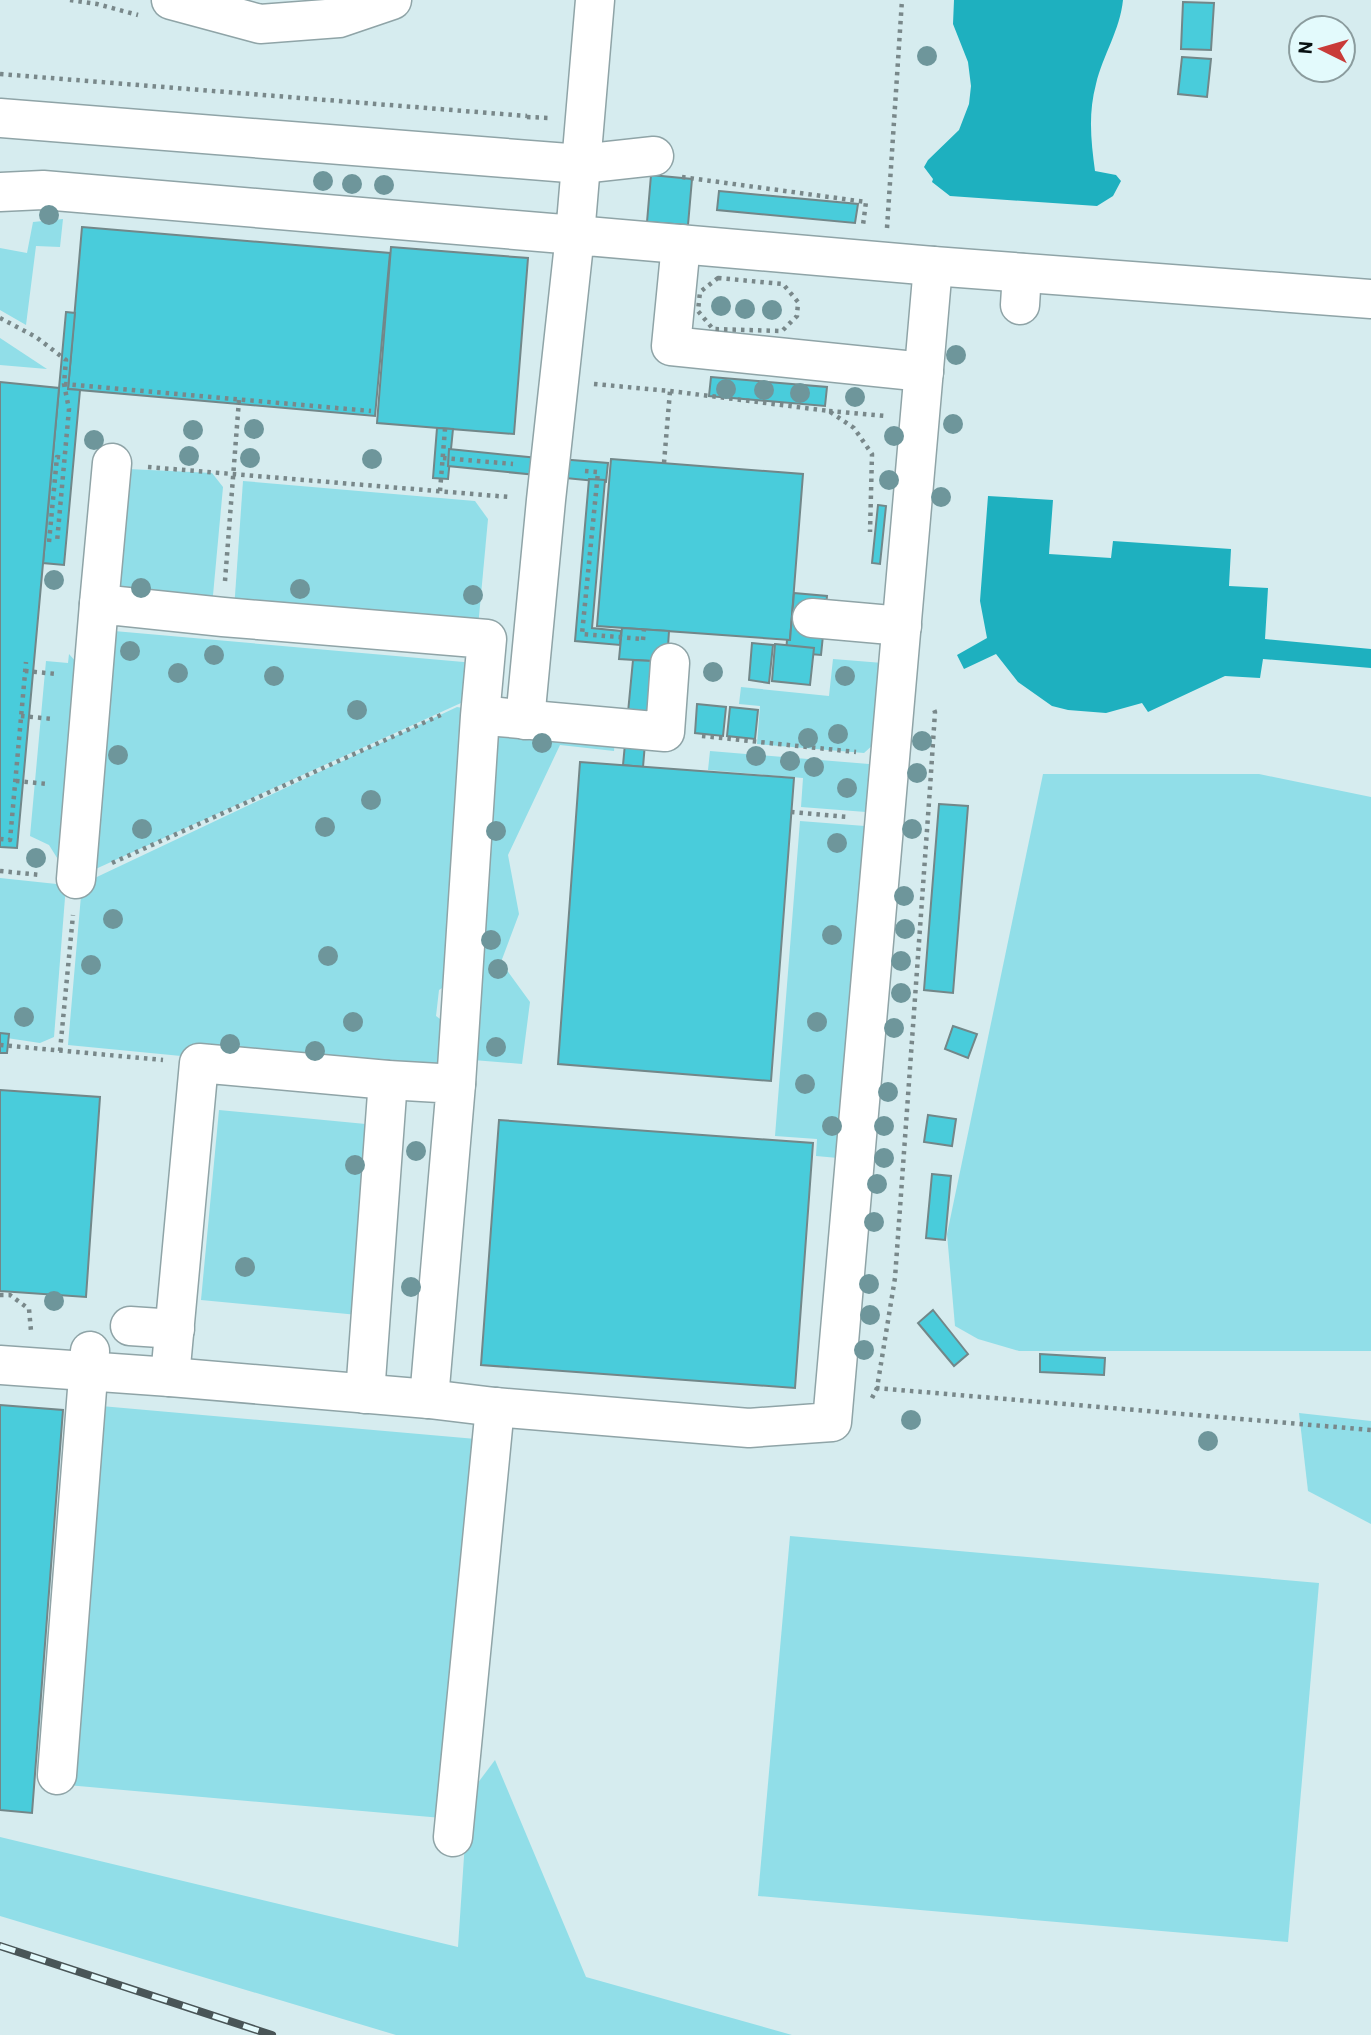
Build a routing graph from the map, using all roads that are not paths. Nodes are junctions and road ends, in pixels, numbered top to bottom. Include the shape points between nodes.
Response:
1 (171, 0) edge
2 (392, 0) edge
3 (595, 0) edge
4 (0, 118) edge
5 (581, 164) junction
6 (663, 165) road end
7 (0, 192) edge
8 (575, 235) junction
9 (681, 244) junction
10 (933, 266) junction
11 (1371, 299) edge
12 (924, 372) junction
13 (112, 463) road end
14 (99, 604) junction
15 (812, 618) dead end
16 (902, 626) junction
17 (670, 663) dead end
18 (481, 706) junction
19 (525, 719) junction
20 (76, 879) road end
21 (388, 1080) junction
22 (456, 1084) junction
23 (130, 1326) dead end
24 (175, 1328) junction
25 (89, 1361) junction
26 (0, 1365) edge
27 (170, 1377) junction
28 (365, 1394) junction
29 (429, 1399) junction
30 (495, 1407) junction
31 (57, 1774) dead end
32 (453, 1837) dead end

1 - 2 street via 260,24 339,18
3 - 5 street
4 - 5 street
5 - 6 street
5 - 8 street
7 - 8 street via 43,190
8 - 9 street
8 - 19 street
9 - 10 street
9 - 12 street via 671,346
10 - 11 street via 1021,289
10 - 12 street
12 - 16 street
13 - 14 street
14 - 18 street via 487,639
14 - 20 street
15 - 16 street
16 - 30 street via 832,1422 749,1428
17 - 19 street via 665,732
18 - 19 street
18 - 22 street
21 - 22 street
21 - 24 street via 199,1063
21 - 28 street
22 - 29 street
23 - 24 street
24 - 27 street
25 - 26 street
25 - 27 street
25 - 31 street
27 - 28 street
28 - 29 street
29 - 30 street
30 - 32 street

